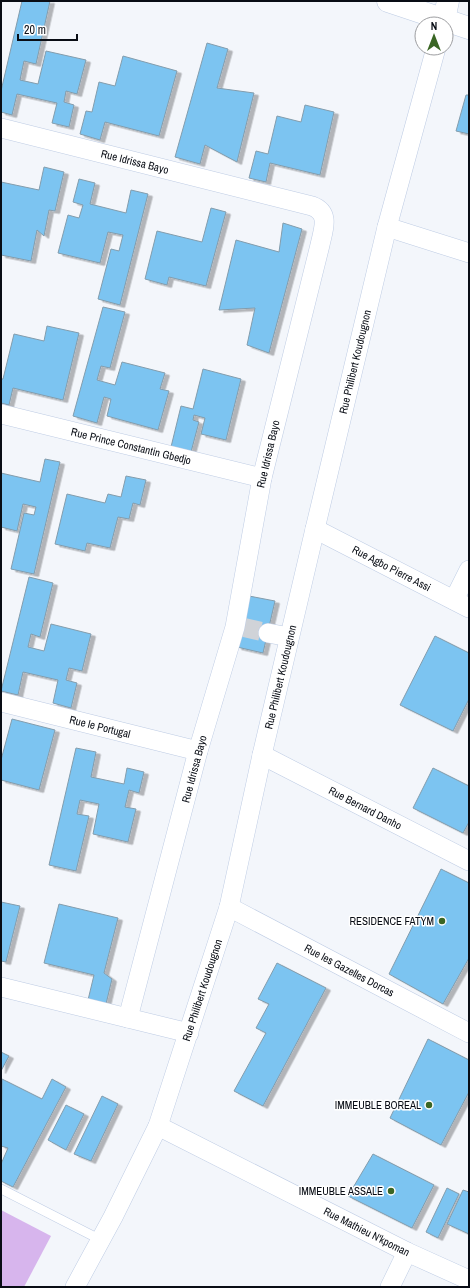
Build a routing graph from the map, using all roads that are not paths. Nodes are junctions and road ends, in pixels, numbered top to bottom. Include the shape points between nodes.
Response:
1 (388, 1) edge
2 (445, 15) edge
3 (469, 28) edge
4 (434, 56) edge
5 (1, 128) edge
6 (387, 227) junction
7 (469, 253) edge
8 (1, 414) edge
9 (262, 478) junction
10 (315, 529) junction
11 (469, 570) edge
12 (462, 604) edge
13 (268, 633) tunnel mouth
14 (289, 637) junction
15 (1, 702) edge
16 (198, 751) junction
17 (262, 755) junction
18 (469, 861) edge
19 (229, 907) junction
20 (1, 987) edge
21 (128, 1018) junction
22 (189, 1033) junction
23 (469, 1033) edge
24 (158, 1126) junction
25 (1, 1190) edge
26 (101, 1240) junction
27 (407, 1252) junction
28 (469, 1280) edge
29 (75, 1287) edge
30 (390, 1287) edge

1 - 2 main road
2 - 3 main road
4 - 6 street, Rue Philibert Koudougnon
5 - 9 street, Rue Idrissa Bayo via 312,206 322,212 325,222
6 - 7 street
6 - 10 street, Rue Philibert Koudougnon
8 - 9 street, Rue Prince Constantin Gbedjo
9 - 16 street, Rue Idrissa Bayo via 238,627
10 - 12 street, Rue Agbo Pierre Assi
10 - 14 street, Rue Philibert Koudougnon
11 - 12 street
13 - 14 street
14 - 17 street, Rue Philibert Koudougnon
15 - 16 street, Rue le Portugal
16 - 21 street, Rue Idrissa Bayo
17 - 18 street, Rue Bernard Danho
17 - 19 street, Rue Philibert Koudougnon
19 - 22 street, Rue Philibert Koudougnon
19 - 23 street, Rue les Gazelles Dorcas
20 - 21 street
21 - 22 street
22 - 24 street, Rue Philibert Koudougnon
24 - 26 street, Rue Philibert Koudougnon
24 - 27 street, Rue Mathieu N'kpoman
25 - 26 lane
26 - 29 street, Rue Philibert Koudougnon
27 - 28 street, Rue Mathieu N'kpoman
27 - 30 street

